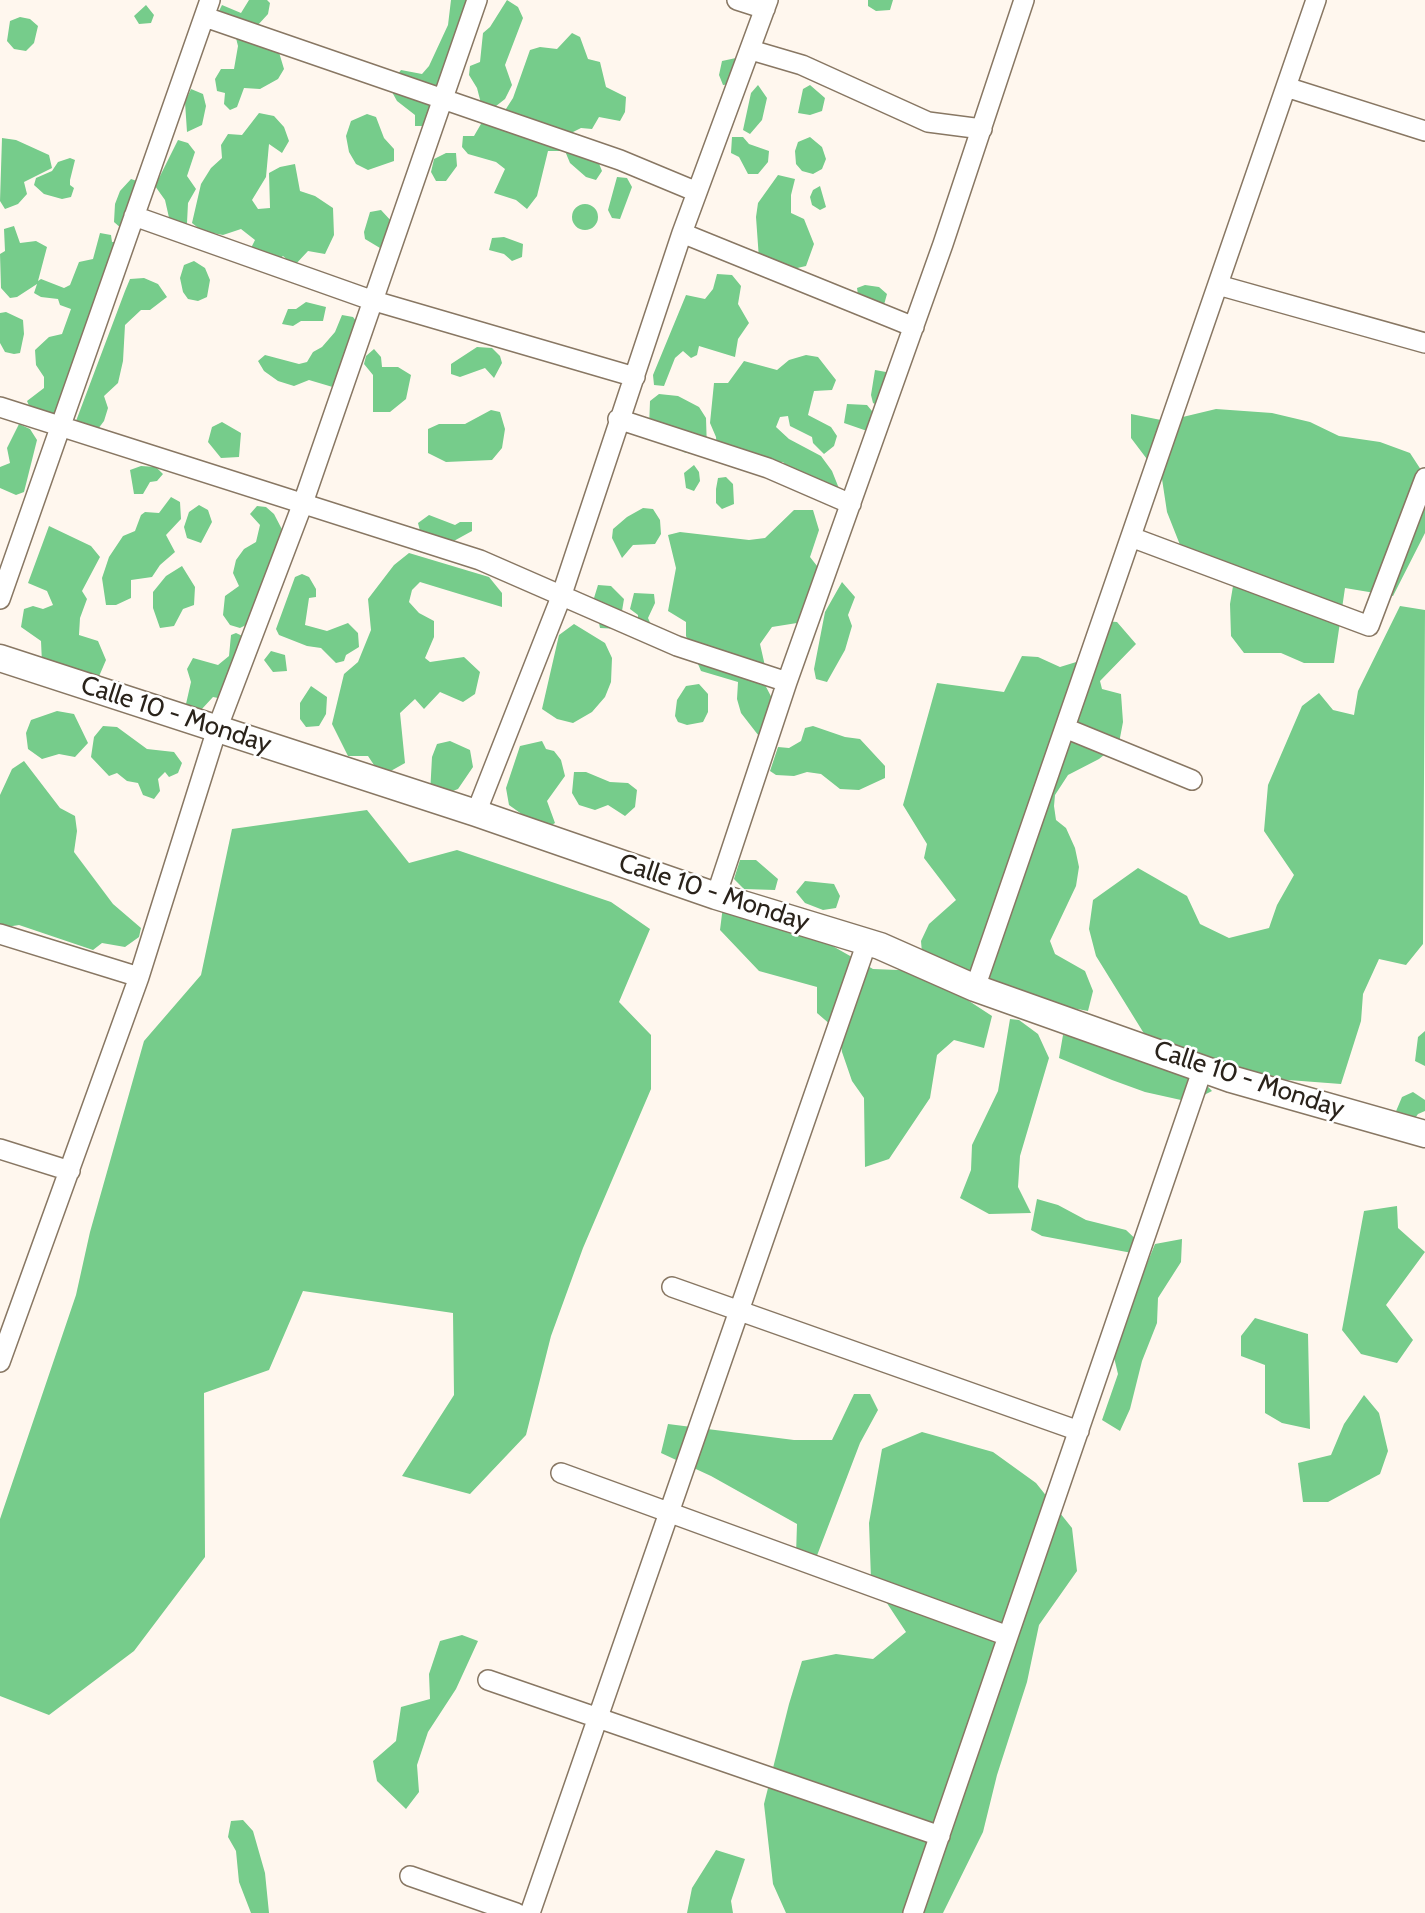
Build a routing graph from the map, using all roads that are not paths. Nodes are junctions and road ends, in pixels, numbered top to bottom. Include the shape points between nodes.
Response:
1 (477, 0) edge
2 (737, 0) edge
3 (1024, 0) edge
4 (1316, 0) edge
5 (767, 5) edge
6 (207, 8) edge
7 (751, 50) junction
8 (1286, 87) junction
9 (443, 98) junction
10 (982, 129) junction
11 (1425, 131) edge
12 (698, 192) junction
13 (134, 216) junction
14 (682, 233) junction
15 (1218, 285) junction
16 (371, 300) junction
17 (914, 327) junction
18 (1425, 343) edge
19 (635, 377) junction
20 (0, 407) edge
21 (618, 419) junction
22 (62, 426) junction
23 (1425, 478) edge
24 (303, 503) junction
25 (851, 504) junction
26 (1130, 537) junction
27 (561, 597) junction
28 (0, 599) edge
29 (0, 658) edge
30 (788, 682) junction
31 (217, 729) junction
32 (1065, 729) junction
33 (1192, 780) dead end
34 (476, 813) junction
35 (716, 896) junction
36 (0, 934) edge
37 (867, 942) junction
38 (139, 977) junction
39 (975, 988) junction
40 (1203, 1069) junction
41 (1425, 1134) edge
42 (0, 1149) edge
43 (69, 1171) junction
44 (672, 1287) dead end
45 (739, 1310) junction
46 (0, 1362) edge
47 (1079, 1431) junction
48 (561, 1473) dead end
49 (669, 1512) junction
50 (1008, 1636) junction
51 (488, 1680) dead end
52 (597, 1718) junction
53 (940, 1836) junction
54 (410, 1876) dead end
55 (516, 1913) edge
56 (530, 1913) edge
57 (913, 1913) edge

1 - 9 street
2 - 5 street
3 - 10 street
4 - 8 street
5 - 7 street
6 - 9 street
6 - 13 street
7 - 10 street via 802,65 928,122
7 - 12 street
8 - 11 street
8 - 15 street
9 - 12 street
9 - 16 street
10 - 17 street
12 - 14 street
13 - 16 street
13 - 22 street
14 - 17 street
14 - 19 street
15 - 18 street
15 - 26 street
16 - 19 street
16 - 24 street
17 - 25 street
19 - 21 street
20 - 22 street
21 - 25 street via 768,468
21 - 27 street
22 - 24 street
22 - 28 street
23 - 26 street via 1369,626
24 - 27 street via 480,560
24 - 31 street
25 - 30 street
26 - 32 street
27 - 30 street via 677,646
27 - 34 street
29 - 31 street, Calle 10 - Monday
30 - 35 street
31 - 34 street, Calle 10 - Monday
31 - 38 street
32 - 33 street
32 - 39 street
34 - 35 street, Calle 10 - Monday
35 - 37 street, Calle 10 - Monday
36 - 38 street
37 - 39 street, Calle 10 - Monday
37 - 45 street
38 - 43 street
39 - 40 street, Calle 10 - Monday
40 - 41 street, Calle 10 - Monday
40 - 47 street
42 - 43 street
43 - 46 street
44 - 45 street
45 - 47 street
45 - 49 street
47 - 50 street
48 - 49 street
49 - 50 street
49 - 52 street
50 - 53 street
51 - 52 street
52 - 53 street
52 - 56 street
53 - 57 street
54 - 55 street

